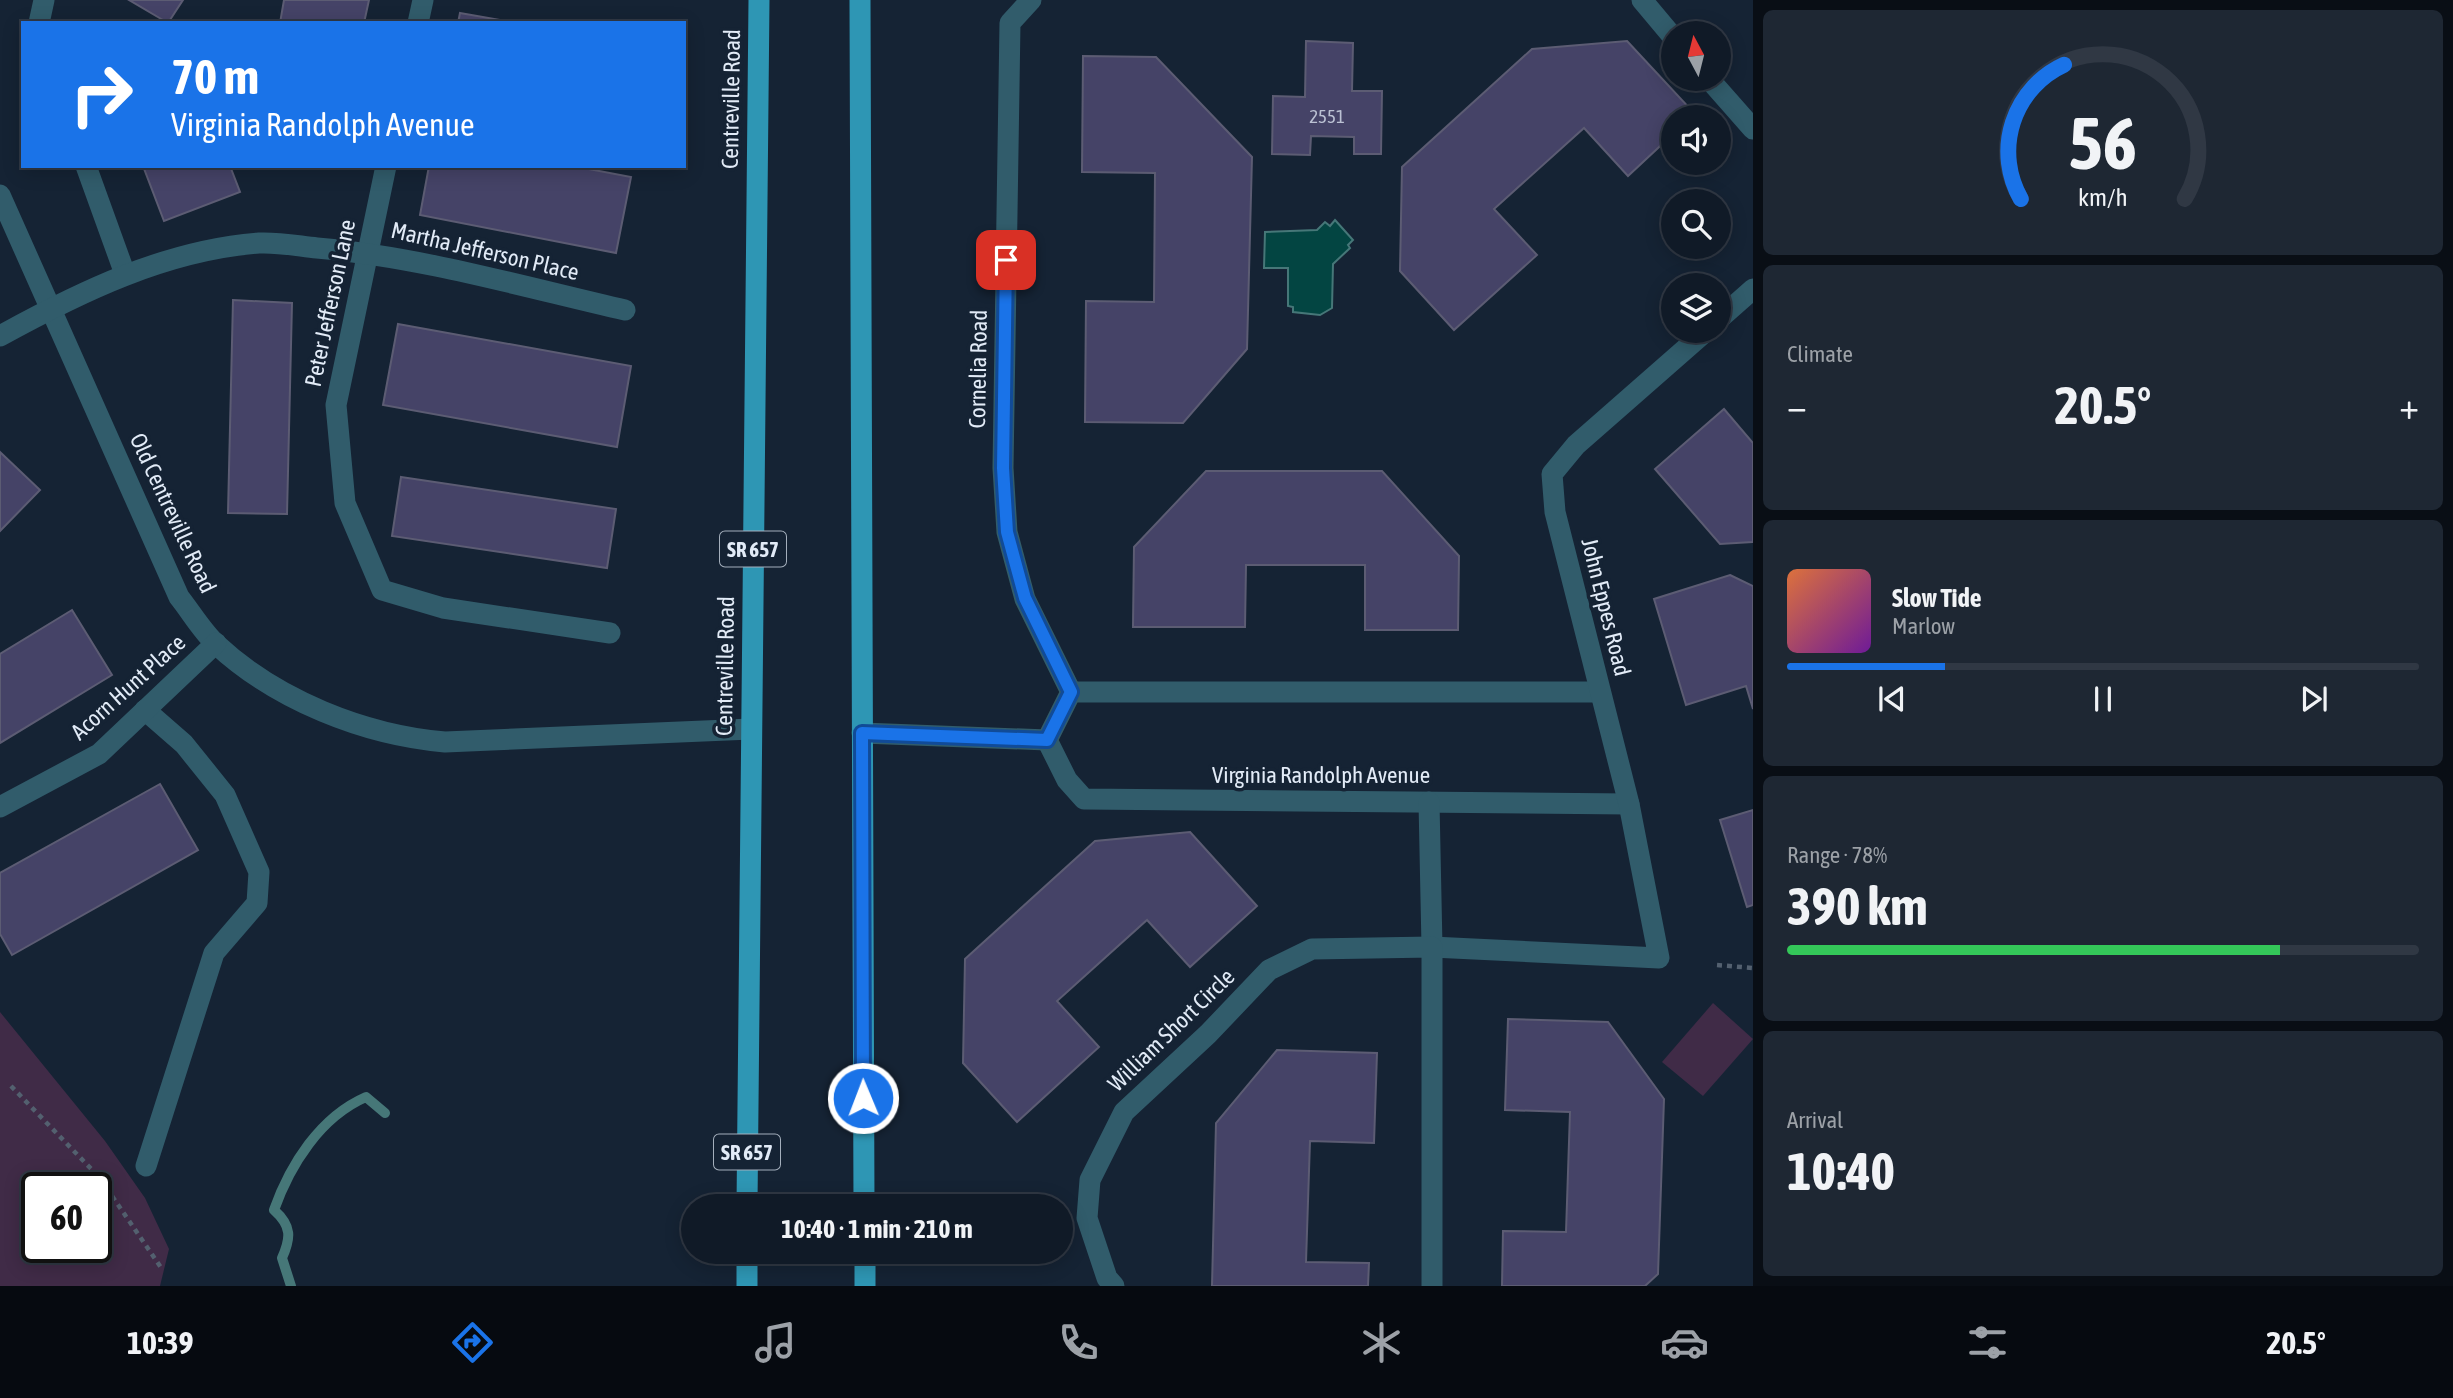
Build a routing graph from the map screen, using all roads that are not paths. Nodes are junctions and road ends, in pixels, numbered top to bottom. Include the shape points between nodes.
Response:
1 (44, 0) edge
2 (423, 0) edge
3 (759, 0) edge
4 (860, 0) edge
5 (1031, 0) edge
6 (1642, 0) edge
7 (40, 21) edge
8 (418, 21) edge
9 (1661, 23) edge
10 (1720, 91) edge
11 (1753, 129) edge
12 (87, 168) edge
13 (386, 168) edge
14 (0, 195) edge
15 (368, 252) junction
16 (125, 274) junction
17 (1753, 289) edge
18 (51, 308) junction
19 (1731, 308) edge
20 (625, 310) dead end
21 (0, 336) edge
22 (1692, 343) edge
23 (610, 634) dead end
24 (216, 643) junction
25 (1071, 692) junction
26 (1600, 692) junction
27 (145, 710) junction
28 (751, 729) junction
29 (862, 733) junction
30 (1047, 740) junction
31 (1429, 803) junction
32 (1629, 804) junction
33 (0, 807) edge
34 (1432, 947) junction
35 (1660, 958) joint
36 (146, 1166) dead end
37 (747, 1194) edge
38 (864, 1194) edge
39 (747, 1264) edge
40 (864, 1264) edge
41 (747, 1286) edge
42 (865, 1286) edge
43 (1114, 1286) edge
44 (1432, 1286) edge

1 - 7 street
2 - 8 street
3 - 28 main road, Centreville Road / SR 657
4 - 29 main road
5 - 25 street, Cornelia Road via 1010,23 1004,481 1007,532 1025,598
6 - 9 street
10 - 11 street
12 - 16 street
13 - 15 street, Peter Jefferson Lane
14 - 18 street, Old Centreville Road
15 - 16 street, Martha Jefferson Place via 260,243 192,255
15 - 20 street, Martha Jefferson Place
15 - 23 street, Peter Jefferson Lane via 336,405 345,503 382,590 443,608
16 - 18 street, Martha Jefferson Place
17 - 19 street
18 - 21 street, Martha Jefferson Place
18 - 24 street, Old Centreville Road via 179,597
22 - 26 street, John Eppes Road via 1576,445 1552,474 1555,512
24 - 27 street, Acorn Hunt Place
24 - 28 street, Old Centreville Road via 265,680 314,706 379,732 412,739 445,742
25 - 26 street
25 - 30 street
26 - 32 street, John Eppes Road
27 - 33 street, Acorn Hunt Place via 99,754
27 - 36 street via 184,744 225,795 259,872 257,903 214,953
28 - 37 main road, Centreville Road / SR 657
29 - 30 street
29 - 38 main road
30 - 31 street, Virginia Randolph Avenue via 1084,799
31 - 32 street, Virginia Randolph Avenue
31 - 34 street
32 - 35 street, John Eppes Road
34 - 35 street, William Short Circle
34 - 43 street, William Short Circle via 1312,949 1269,970 1124,1112 1090,1180 1087,1217 1107,1278
34 - 44 street
39 - 41 main road
40 - 42 main road

